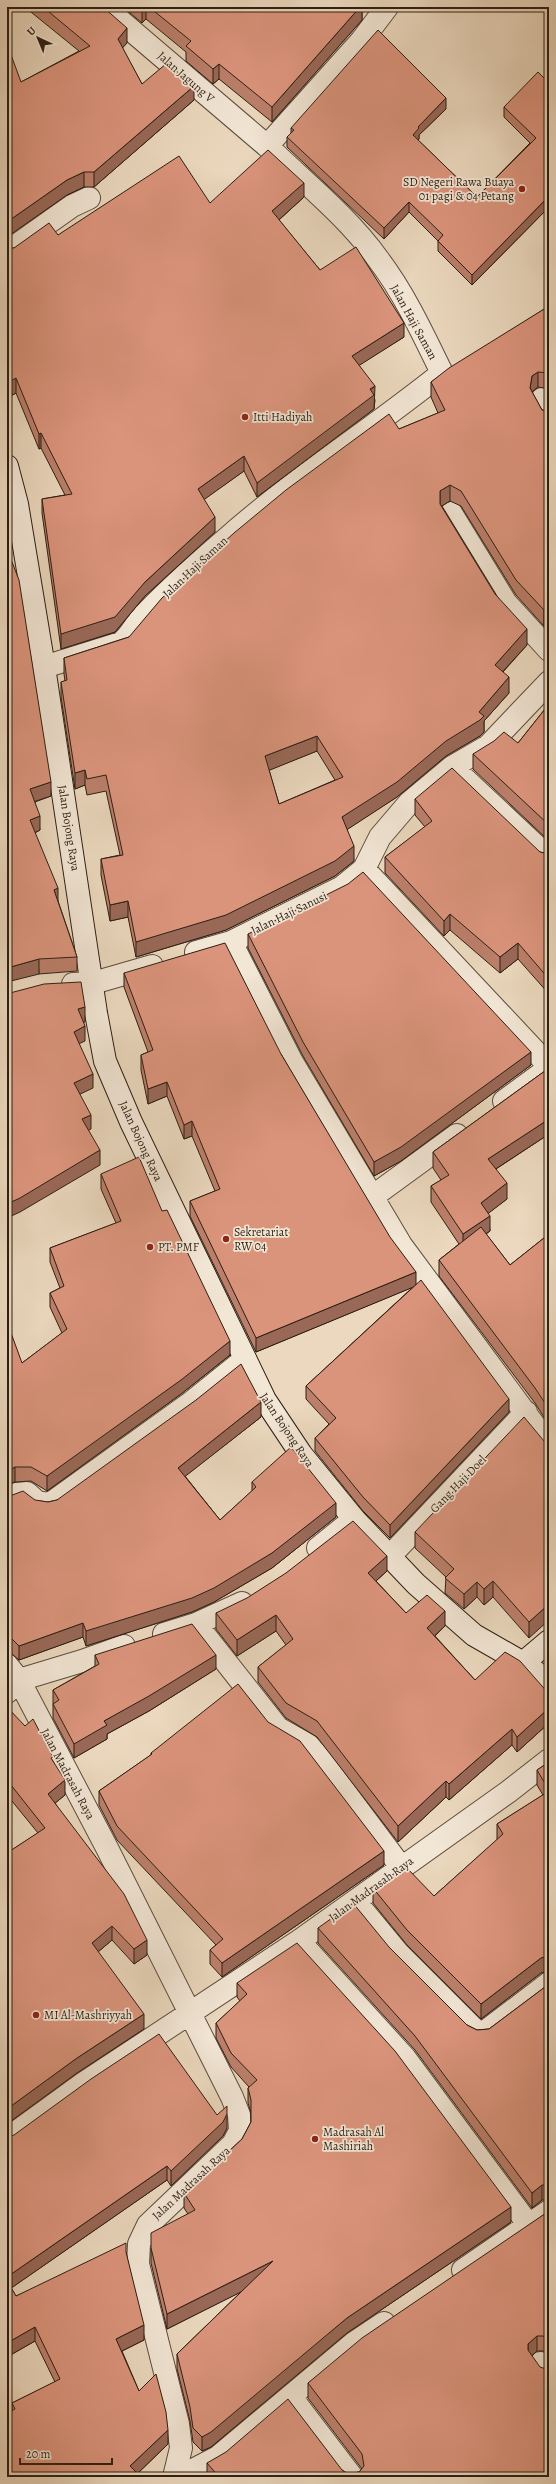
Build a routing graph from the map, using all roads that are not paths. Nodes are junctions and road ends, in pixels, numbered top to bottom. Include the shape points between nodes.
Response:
1 (104, 7) edge
2 (376, 11) edge
3 (267, 146) junction
4 (89, 198) dead end
5 (7, 252) edge
6 (460, 361) edge
7 (442, 373) junction
8 (7, 466) edge
9 (12, 507) edge
10 (451, 513) dead end
11 (549, 650) edge
12 (44, 666) junction
13 (549, 682) edge
14 (452, 767) junction
15 (549, 858) edge
16 (364, 869) junction
17 (231, 942) junction
18 (93, 983) junction
19 (50, 985) edge
20 (549, 1067) edge
21 (372, 1198) junction
22 (245, 1359) junction
23 (526, 1412) junction
24 (549, 1446) edge
25 (7, 1499) edge
26 (354, 1519) junction
27 (390, 1556) junction
28 (302, 1562) edge
29 (260, 1593) edge
30 (196, 1624) junction
31 (549, 1641) edge
32 (523, 1663) junction
33 (11, 1679) edge
34 (549, 1682) edge
35 (549, 1760) edge
36 (401, 1867) junction
37 (355, 1901) junction
38 (298, 1940) junction
39 (549, 1983) edge
40 (191, 2014) junction
41 (7, 2139) edge
42 (549, 2211) edge
43 (528, 2224) junction
44 (444, 2284) edge
45 (399, 2313) edge
46 (291, 2397) junction
47 (175, 2474) edge
48 (352, 2477) edge

1 - 3 street, Jalan Jagung V
2 - 3 street
3 - 7 street, Jalan Haji Saman via 343,219 378,258 415,319
4 - 5 street via 72,206
6 - 7 street
7 - 12 street, Jalan Haji Saman via 226,538 143,616 129,636 120,643
8 - 9 street, Jalan Bojong Raya
9 - 12 street, Jalan Bojong Raya
10 - 11 street via 506,604
12 - 18 street, Jalan Bojong Raya
13 - 14 street, Jalan Haji Sanusi via 488,746
14 - 15 street
14 - 16 street, Jalan Haji Sanusi via 409,803 380,837
16 - 17 street, Jalan Haji Sanusi via 342,887
16 - 20 street
17 - 18 street, Jalan Haji Sanusi
17 - 21 street via 292,1062
18 - 19 street, Jalan Haji Sanusi
18 - 22 street, Jalan Bojong Raya via 105,1061 131,1122
20 - 21 street
21 - 23 street via 401,1245
22 - 25 street via 189,1404 50,1504 37,1502 27,1493 16,1494
22 - 26 street, Jalan Bojong Raya via 265,1400 301,1454
23 - 24 street
23 - 27 street, Gang Haji Doel
26 - 27 street, Jalan Bojong Raya
26 - 28 street
27 - 32 street, Jalan Bojong Raya via 416,1584 474,1635
29 - 30 street
30 - 33 street
30 - 36 street via 278,1728 308,1745 321,1760
31 - 32 street
32 - 34 street, Jalan Bojong Raya
33 - 40 street, Jalan Madrasah Raya
35 - 36 street, Jalan Madrasah Raya
36 - 37 street, Jalan Madrasah Raya
37 - 38 street, Jalan Madrasah Raya
37 - 39 street via 398,1953 476,2032 482,2034
38 - 40 street, Jalan Madrasah Raya
38 - 43 street via 405,2058
40 - 41 street, Jalan Madrasah Raya via 84,2083
40 - 47 street, Jalan Madrasah Raya via 232,2098 239,2115 240,2131 233,2144 148,2224 139,2244 138,2264 178,2424 180,2448
42 - 43 street
43 - 44 street
45 - 46 street via 354,2343
46 - 47 street via 218,2457 195,2469
46 - 48 street

